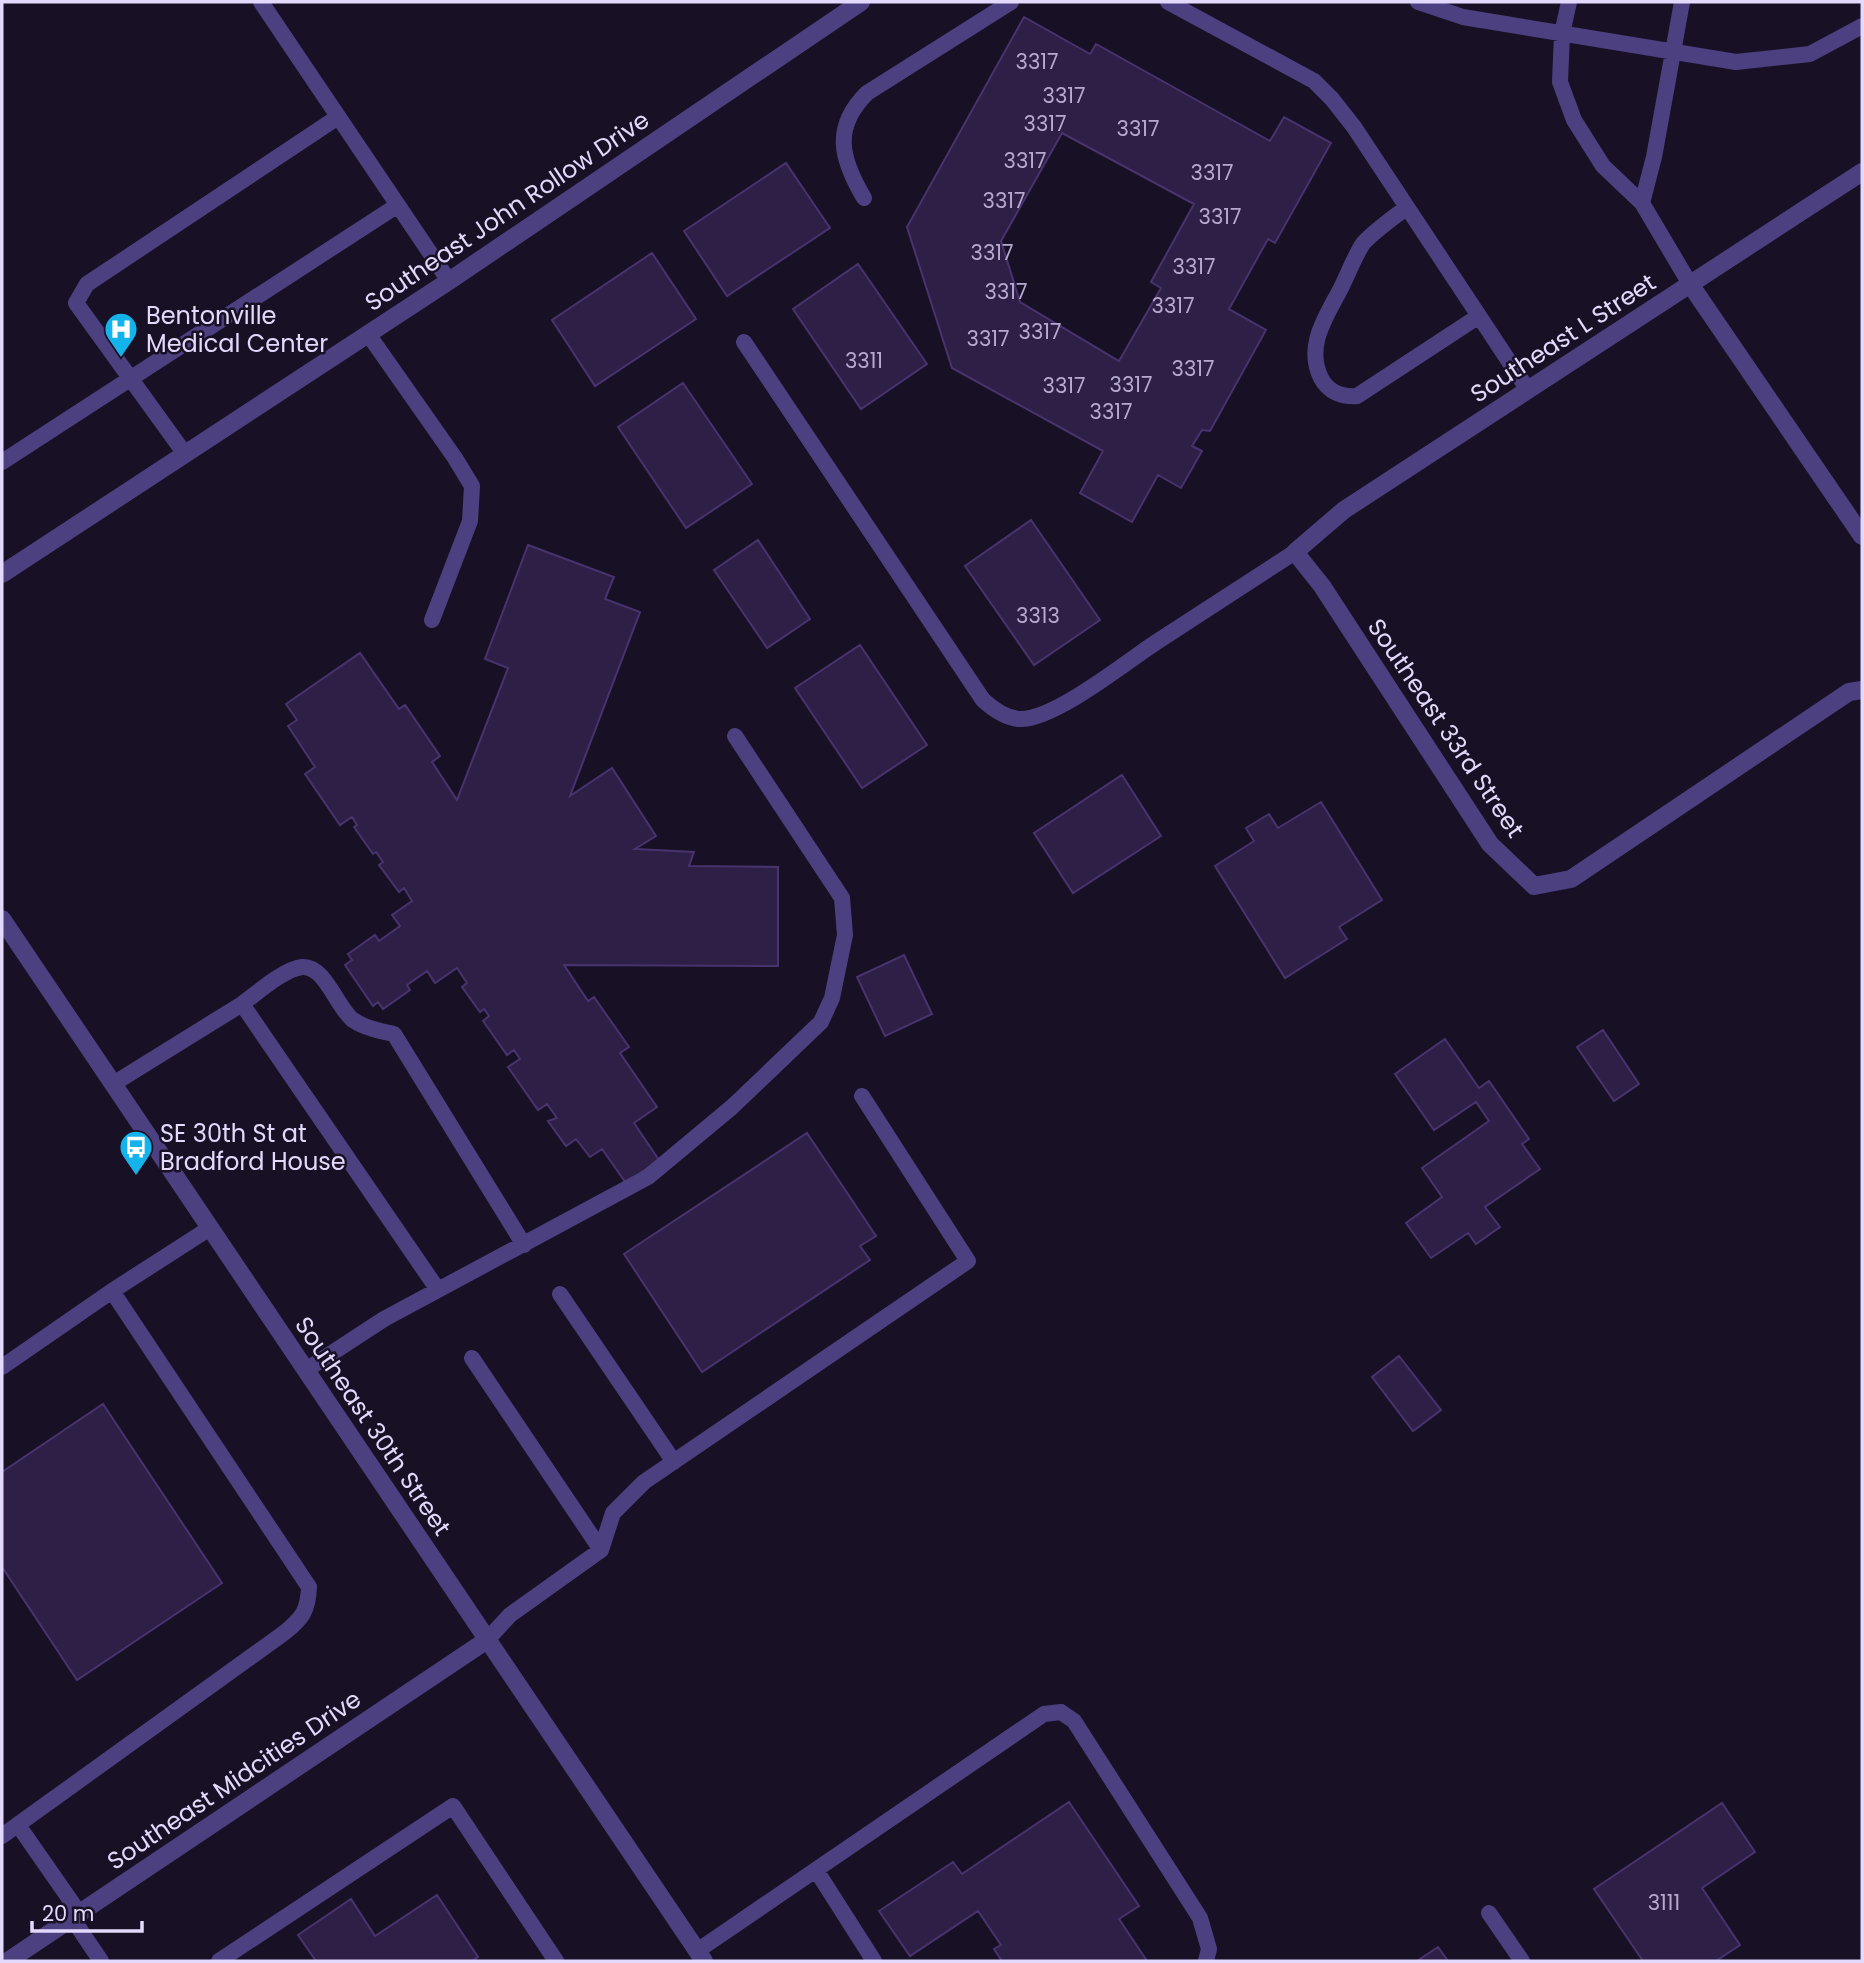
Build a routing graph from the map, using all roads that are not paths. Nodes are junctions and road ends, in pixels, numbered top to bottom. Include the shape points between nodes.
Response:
1 (261, 2) edge
2 (861, 2) edge
3 (1011, 2) edge
4 (1168, 2) edge
5 (1418, 2) edge
6 (1569, 2) edge
7 (1682, 2) edge
8 (1862, 26) edge
9 (1563, 34) junction
10 (1674, 50) junction
11 (338, 117) junction
12 (1862, 172) edge
13 (864, 198) dead end
14 (1642, 203) junction
15 (398, 205) junction
16 (1407, 207) junction
17 (449, 281) junction
18 (1690, 284) junction
19 (1479, 316) junction
20 (368, 334) junction
21 (744, 342) dead end
22 (130, 378) junction
23 (1528, 390) junction
24 (185, 454) junction
25 (2, 462) edge
26 (1862, 536) edge
27 (1296, 552) junction
28 (2, 574) edge
29 (432, 621) dead end
30 (1862, 690) edge
31 (735, 736) dead end
32 (2, 919) edge
33 (242, 1004) junction
34 (113, 1084) junction
35 (862, 1096) dead end
36 (210, 1228) junction
37 (524, 1244) junction
38 (438, 1290) junction
39 (112, 1291) junction
40 (560, 1294) dead end
41 (471, 1358) dead end
42 (2, 1367) edge
43 (306, 1370) junction
44 (674, 1462) junction
45 (601, 1550) junction
46 (487, 1640) junction
47 (18, 1825) junction
48 (2, 1836) edge
49 (816, 1870) junction
50 (1489, 1913) dead end
51 (76, 1916) junction
52 (700, 1956) edge
53 (8, 1961) edge
54 (101, 1961) edge
55 (219, 1961) edge
56 (556, 1961) edge
57 (874, 1961) edge
58 (1206, 1961) edge
59 (1522, 1961) edge

1 - 11 lane
2 - 17 street, Southeast John Rollow Drive
3 - 13 lane via 853,106 844,154
4 - 16 lane via 1314,81 1354,127
5 - 9 lane via 1463,16
6 - 9 lane
7 - 10 lane
8 - 10 lane via 1810,54 1736,62
9 - 10 lane
9 - 14 lane via 1560,82 1574,120 1603,166
10 - 14 lane
11 - 15 lane
11 - 22 lane via 87,284 76,303
12 - 18 street, Southeast L Street
14 - 18 lane
15 - 17 lane
15 - 22 lane
16 - 19 lane
16 - 19 lane via 1363,243 1317,334 1314,354 1324,384 1333,392 1357,396
17 - 20 street, Southeast John Rollow Drive
18 - 23 street, Southeast L Street
18 - 26 street
19 - 23 lane
20 - 24 street, Southeast John Rollow Drive
20 - 29 lane via 472,486 470,522
21 - 27 lane via 983,701 997,712 1020,719 1068,702
22 - 24 lane
22 - 25 lane
23 - 27 street, Southeast L Street via 1343,510
24 - 28 street, Southeast John Rollow Drive
27 - 30 street, Southeast 33rd Street via 1490,844 1534,886 1571,879 1849,692
31 - 37 lane via 842,898 845,935 832,998 821,1022 732,1107 648,1177
32 - 34 street, Southeast 30th Street
33 - 34 lane
33 - 37 lane via 288,971 304,966 316,970 352,1019 394,1034
33 - 38 lane
34 - 36 street, Southeast 30th Street
35 - 44 lane via 968,1261
36 - 39 lane
36 - 43 street, Southeast 30th Street
37 - 38 lane
38 - 43 lane
39 - 42 lane
39 - 47 lane via 309,1587 309,1604 299,1621 284,1633
40 - 44 lane
41 - 45 lane
43 - 46 street, Southeast 30th Street
44 - 45 lane via 644,1482 612,1513
45 - 46 lane via 510,1615
46 - 51 street, Southeast Midcities Drive
46 - 52 street, Southeast 30th Street
47 - 48 lane
47 - 51 lane
49 - 52 lane
49 - 57 lane
49 - 58 lane via 1044,1714 1061,1712 1074,1721 1200,1918 1209,1949
50 - 59 lane
51 - 53 street, Southeast Midcities Drive
51 - 54 lane
55 - 56 lane via 453,1806

